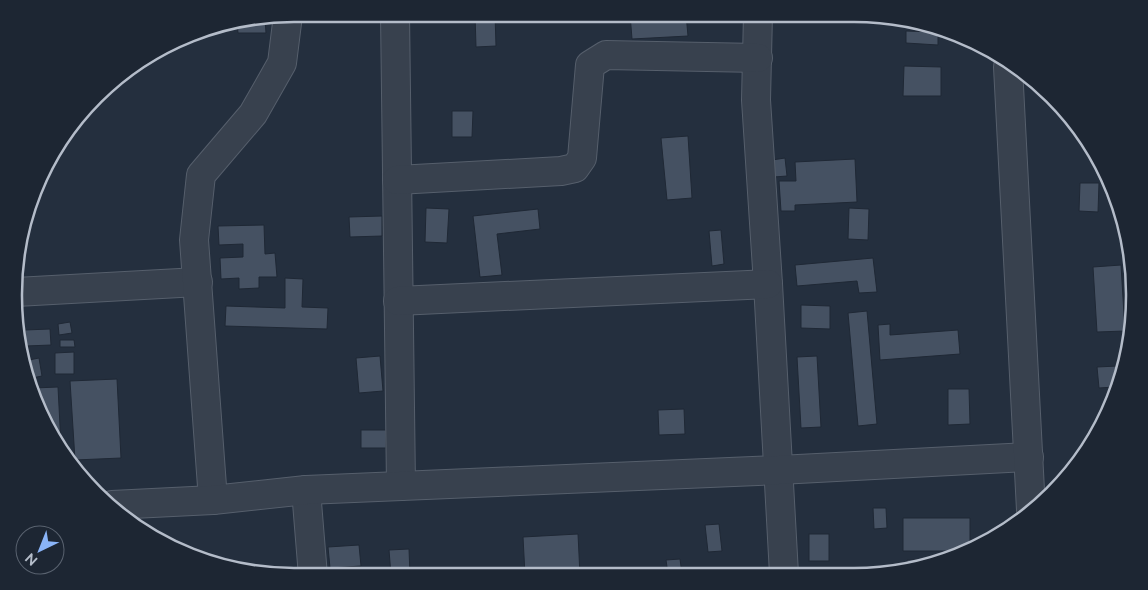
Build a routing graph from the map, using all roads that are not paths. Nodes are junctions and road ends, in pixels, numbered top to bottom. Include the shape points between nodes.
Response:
1 (287, 22) edge
2 (395, 22) edge
3 (758, 22) edge
4 (758, 58) junction
5 (1008, 71) edge
6 (397, 180) junction
7 (198, 282) junction
8 (768, 284) junction
9 (22, 292) edge
10 (398, 302) junction
11 (1028, 457) junction
12 (778, 470) junction
13 (401, 486) junction
14 (306, 490) junction
15 (213, 500) junction
16 (1031, 502) edge
17 (121, 505) edge
18 (311, 568) edge
19 (784, 568) edge

1 - 7 street via 282,63 253,114 201,175 194,240
2 - 6 street
3 - 4 street
4 - 6 street via 606,55 590,65 582,158 575,168
4 - 8 street via 756,100
5 - 11 street
6 - 10 street
7 - 9 street
7 - 15 street
8 - 10 street
8 - 12 street
10 - 13 street
11 - 12 street
11 - 16 street
12 - 13 street
12 - 19 street
13 - 14 street
14 - 15 street
14 - 18 street
15 - 17 street

